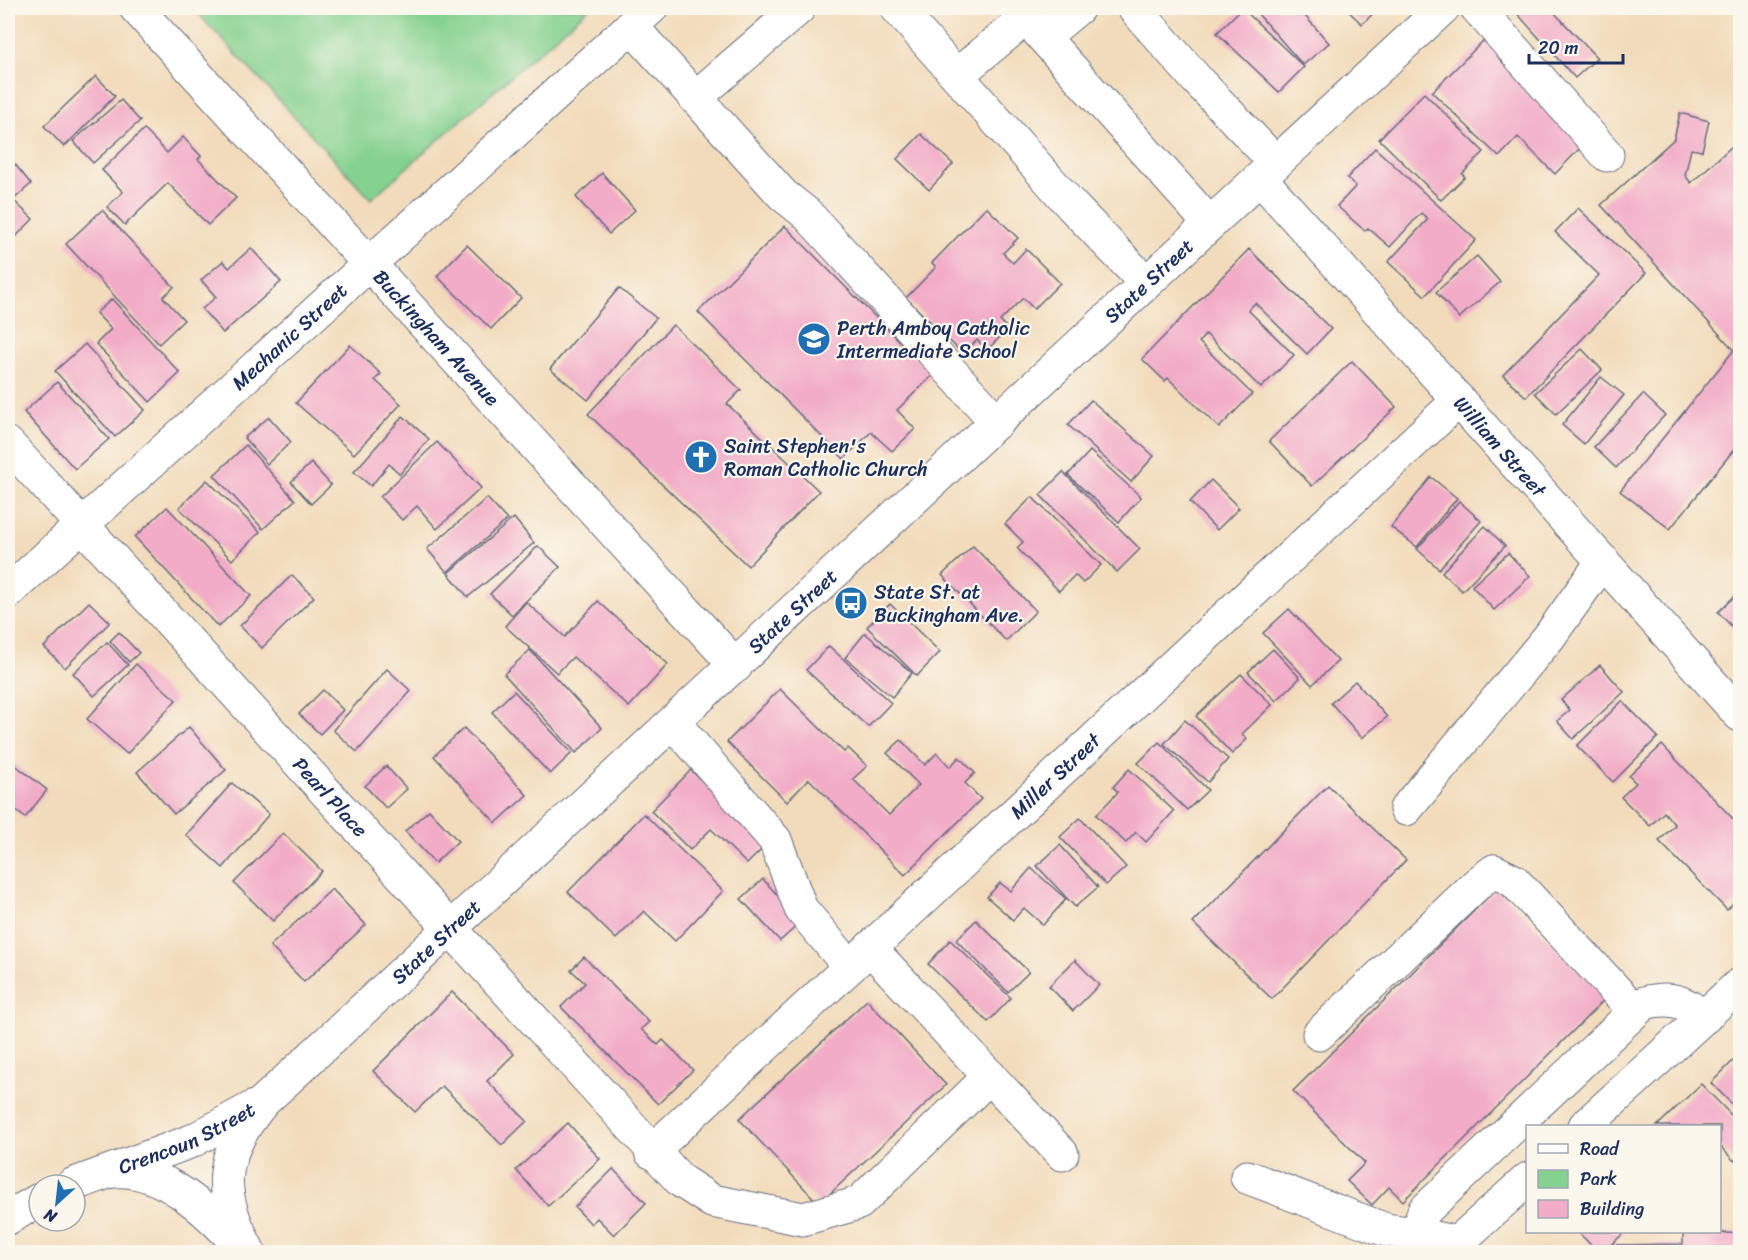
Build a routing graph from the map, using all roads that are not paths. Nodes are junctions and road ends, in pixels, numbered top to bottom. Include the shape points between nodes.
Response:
1 (136, 8) edge
2 (799, 8) edge
3 (897, 8) edge
4 (1078, 8) edge
5 (1134, 8) edge
6 (1443, 8) edge
7 (1477, 8) edge
8 (641, 17) edge
9 (1043, 37) junction
10 (957, 75) junction
11 (695, 98) junction
12 (1607, 155) dead end
13 (1268, 170) junction
14 (1210, 224) junction
15 (369, 263) junction
16 (1146, 284) junction
17 (1460, 400) junction
18 (998, 422) junction
19 (8, 444) edge
20 (81, 525) junction
21 (1603, 561) junction
22 (8, 592) edge
23 (736, 666) junction
24 (1740, 715) edge
25 (674, 723) junction
26 (1406, 809) dead end
27 (451, 930) junction
28 (860, 958) junction
29 (1740, 984) edge
30 (1635, 1011) junction
31 (1705, 1017) junction
32 (1319, 1034) dead end
33 (990, 1076) junction
34 (263, 1102) junction
35 (1585, 1125) edge
36 (651, 1152) junction
37 (1062, 1154) dead end
38 (1481, 1157) junction
39 (108, 1171) junction
40 (1247, 1177) dead end
41 (87, 1179) edge
42 (1522, 1184) edge
43 (27, 1207) edge
44 (8, 1218) edge
45 (1418, 1234) junction
46 (248, 1252) edge

1 - 15 street, Buckingham Avenue
2 - 11 street
3 - 10 street
4 - 9 street
5 - 13 street, William Street
6 - 13 street, State Street
7 - 12 street
8 - 11 street
8 - 15 street, Mechanic Street
9 - 10 street via 1026,18
9 - 14 street
10 - 16 street
11 - 18 street
13 - 14 street, State Street
13 - 17 street, William Street
14 - 16 street, State Street
15 - 20 street, Mechanic Street
15 - 23 street, Buckingham Avenue
16 - 18 street, State Street
17 - 21 street, William Street
17 - 28 street, Miller Street
18 - 23 street, State Street
19 - 20 street, Pearl Place
20 - 22 street, Mechanic Street
20 - 27 street, Pearl Place
21 - 24 street, William Street
21 - 26 street via 1549,637
23 - 25 street, State Street
25 - 27 street, State Street
25 - 28 street via 775,840 801,909
27 - 34 street, State Street
27 - 36 street, Pearl Place
28 - 33 street
28 - 36 street, Miller Street
29 - 31 street
30 - 31 street via 1658,999 1683,1002
30 - 32 street via 1514,881 1494,871
30 - 38 street
31 - 35 street
33 - 36 street, Pearl Place via 859,1203 803,1219 712,1201 681,1181
33 - 37 street
34 - 39 street, Crencoun Street via 199,1138
34 - 46 street, State Street via 239,1132 225,1178 233,1220
38 - 42 street
38 - 45 street via 1424,1211
39 - 41 street, Crencoun Street
39 - 46 street, Crencoun Street via 139,1172 166,1184
40 - 45 street via 1386,1230
42 - 45 street via 1457,1243
43 - 44 street

